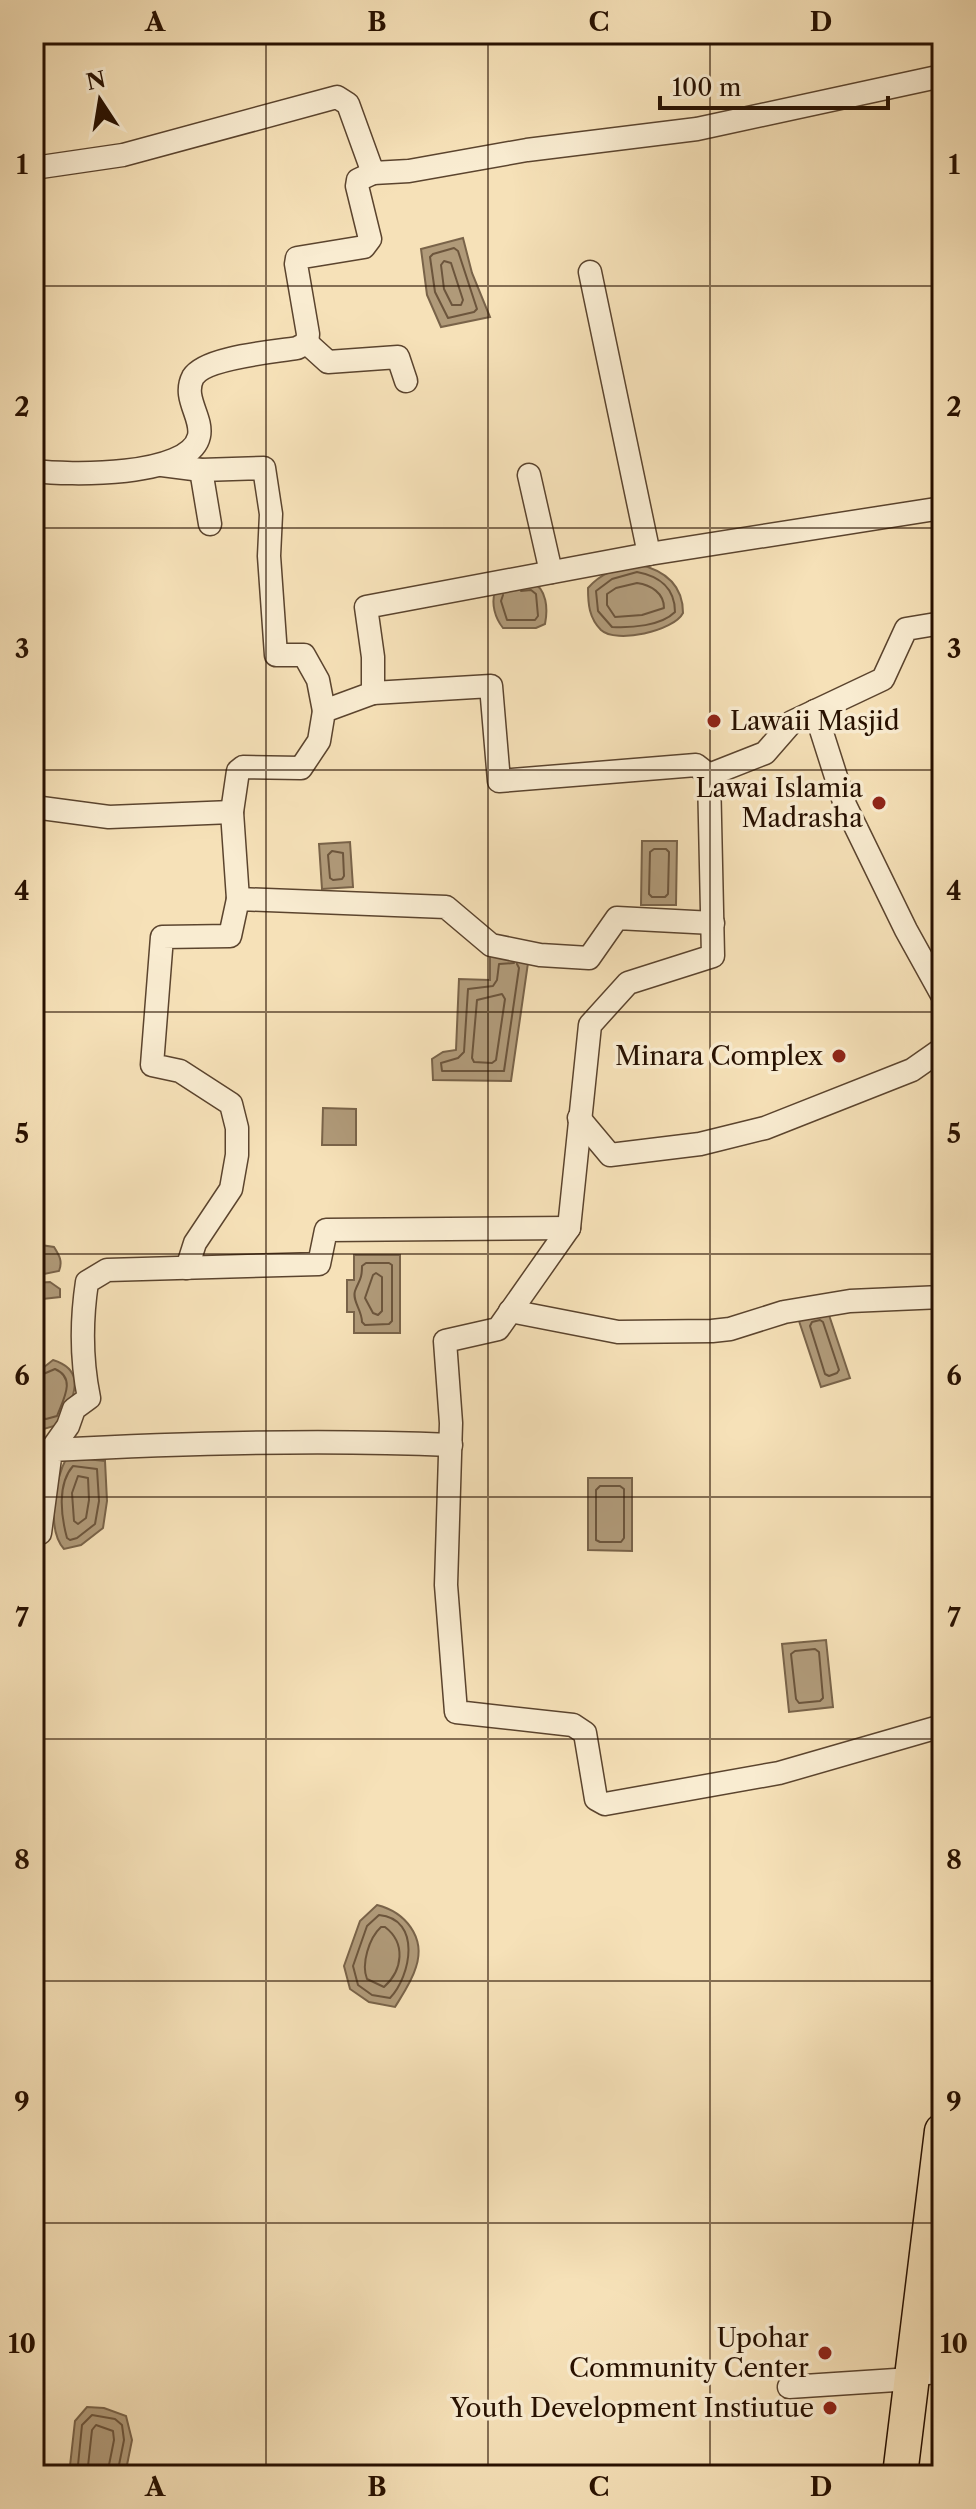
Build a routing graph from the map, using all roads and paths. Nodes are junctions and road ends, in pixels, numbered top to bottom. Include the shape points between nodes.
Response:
1 (942, 76) edge
2 (34, 168) edge
3 (373, 173) junction
4 (590, 272) dead end
5 (307, 343) junction
6 (406, 381) dead end
7 (162, 465) junction
8 (201, 470) junction
9 (34, 471) edge
10 (529, 475) dead end
11 (942, 508) edge
12 (210, 524) dead end
13 (649, 554) junction
14 (551, 572) junction
15 (942, 623) edge
16 (373, 693) junction
17 (324, 711) junction
18 (815, 711) junction
19 (709, 775) junction
20 (34, 807) edge
21 (232, 812) junction
22 (238, 899) junction
23 (713, 923) junction
24 (942, 995) edge
25 (942, 1049) edge
26 (579, 1118) junction
27 (569, 1228) junction
28 (187, 1268) junction
29 (942, 1297) edge
30 (510, 1311) junction
31 (451, 1445) junction
32 (51, 1450) junction
33 (34, 1534) edge
34 (942, 1726) edge
35 (942, 2131) edge
36 (935, 2242) edge
37 (922, 2375) edge
38 (789, 2387) dead end
39 (900, 2475) edge

1 - 3 street via 697,129
2 - 3 street via 123,155 337,97 348,104
3 - 5 street via 358,180 357,186 368,244 297,258
4 - 13 street
5 - 6 street via 328,362 398,357
5 - 7 street via 210,364 194,376 189,394 200,435 193,449
7 - 8 street
7 - 9 street via 96,474
8 - 12 street
8 - 17 street via 264,468 271,514 276,655 304,655 318,680
10 - 14 street
11 - 13 street
13 - 14 street
14 - 16 street via 366,607
15 - 18 street via 906,629 883,679
16 - 17 street
16 - 19 street via 491,686 499,781 696,765
17 - 21 street via 319,741 301,768 240,768
18 - 19 street via 792,722 765,753
18 - 24 street via 845,805
19 - 23 street
20 - 21 street via 109,817
21 - 22 street
22 - 23 street via 446,907 491,945 589,958 617,918
22 - 28 street via 230,936 162,937 152,1065 180,1071 231,1104 237,1128 231,1189 195,1243
23 - 26 street via 713,956 628,983 590,1025
25 - 26 street via 912,1070 765,1128 700,1144 610,1155
26 - 27 street
27 - 28 street via 326,1230 319,1264
27 - 30 street
28 - 32 street via 107,1270 87,1282 82,1363 89,1398 74,1409
29 - 30 street via 850,1301 712,1331 618,1332
30 - 31 street via 498,1329 445,1341
31 - 32 street
31 - 34 street via 446,1585 456,1712 573,1725 585,1733 596,1799 605,1804 779,1773
32 - 33 street via 40,1533
35 - 36 highway
36 - 37 highway
37 - 38 street
37 - 39 highway

